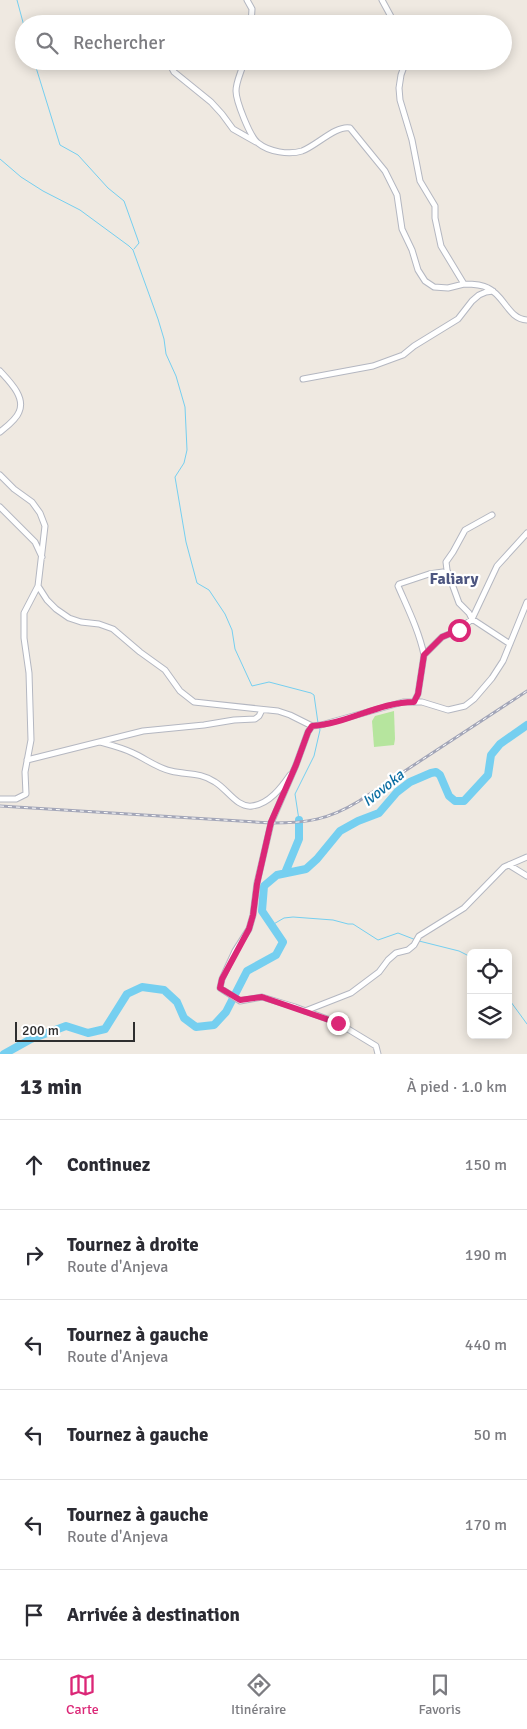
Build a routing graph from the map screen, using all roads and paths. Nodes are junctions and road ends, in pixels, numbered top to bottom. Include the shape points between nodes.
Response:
1 (247, 0) edge
2 (382, 0) edge
3 (252, 15) edge
4 (390, 15) edge
5 (173, 70) edge
6 (241, 70) edge
7 (403, 70) edge
8 (256, 142) junction
9 (464, 284) junction
10 (494, 291) junction
11 (527, 320) edge
12 (0, 371) edge
13 (303, 379) dead end
14 (0, 432) edge
15 (0, 475) edge
16 (0, 507) edge
17 (492, 515) dead end
18 (527, 533) edge
19 (42, 557) junction
20 (449, 576) junction
21 (38, 586) junction
22 (527, 602) edge
23 (472, 619) junction
24 (510, 644) junction
25 (424, 655) junction
26 (414, 702) junction
27 (262, 710) junction
28 (301, 722) junction
29 (313, 726) junction
30 (305, 739) junction
31 (100, 742) junction
32 (27, 760) junction
33 (296, 765) junction
34 (0, 799) edge
35 (527, 857) edge
36 (509, 866) junction
37 (527, 876) edge
38 (305, 1011) junction
39 (378, 1054) edge

1 - 3 street
2 - 4 street
5 - 8 street via 211,102 233,129
6 - 8 street via 237,100
7 - 9 street via 400,94 420,181 435,206 441,246
8 - 9 street via 276,151 301,151 341,129 350,128 385,171 397,195 402,230 425,281 434,287
9 - 10 street
10 - 11 street via 513,315 519,320
10 - 13 street via 479,295 458,319 403,355 373,366
12 - 14 street via 21,402 19,413
15 - 19 street via 40,513 45,526
16 - 19 street via 35,542
17 - 20 street via 465,530 446,562
18 - 23 street via 497,566
19 - 21 street
20 - 23 street via 459,603
20 - 25 street via 443,572 434,573 398,586 419,634
21 - 27 street via 47,600 69,618 113,628 165,670 180,691 194,702
21 - 32 street via 24,613 31,740
22 - 24 street
23 - 24 street
23 - 25 street via 459,630 442,637
24 - 26 street via 492,678 465,706 448,710
25 - 26 street
26 - 29 street via 392,704
27 - 28 street via 290,714
27 - 31 street via 255,719 143,731
28 - 29 street
28 - 30 street
29 - 30 street
30 - 33 street
31 - 32 street
31 - 33 street via 132,752 172,772 198,774 215,781 240,804 253,806 272,797
32 - 34 street via 26,794
33 - 38 street via 271,822 249,929 220,988 240,1000 262,997
35 - 36 street
36 - 37 street
36 - 38 street via 504,867 464,908 420,936 408,950 396,953 379,972 351,993
38 - 39 street via 346,1027 376,1046

